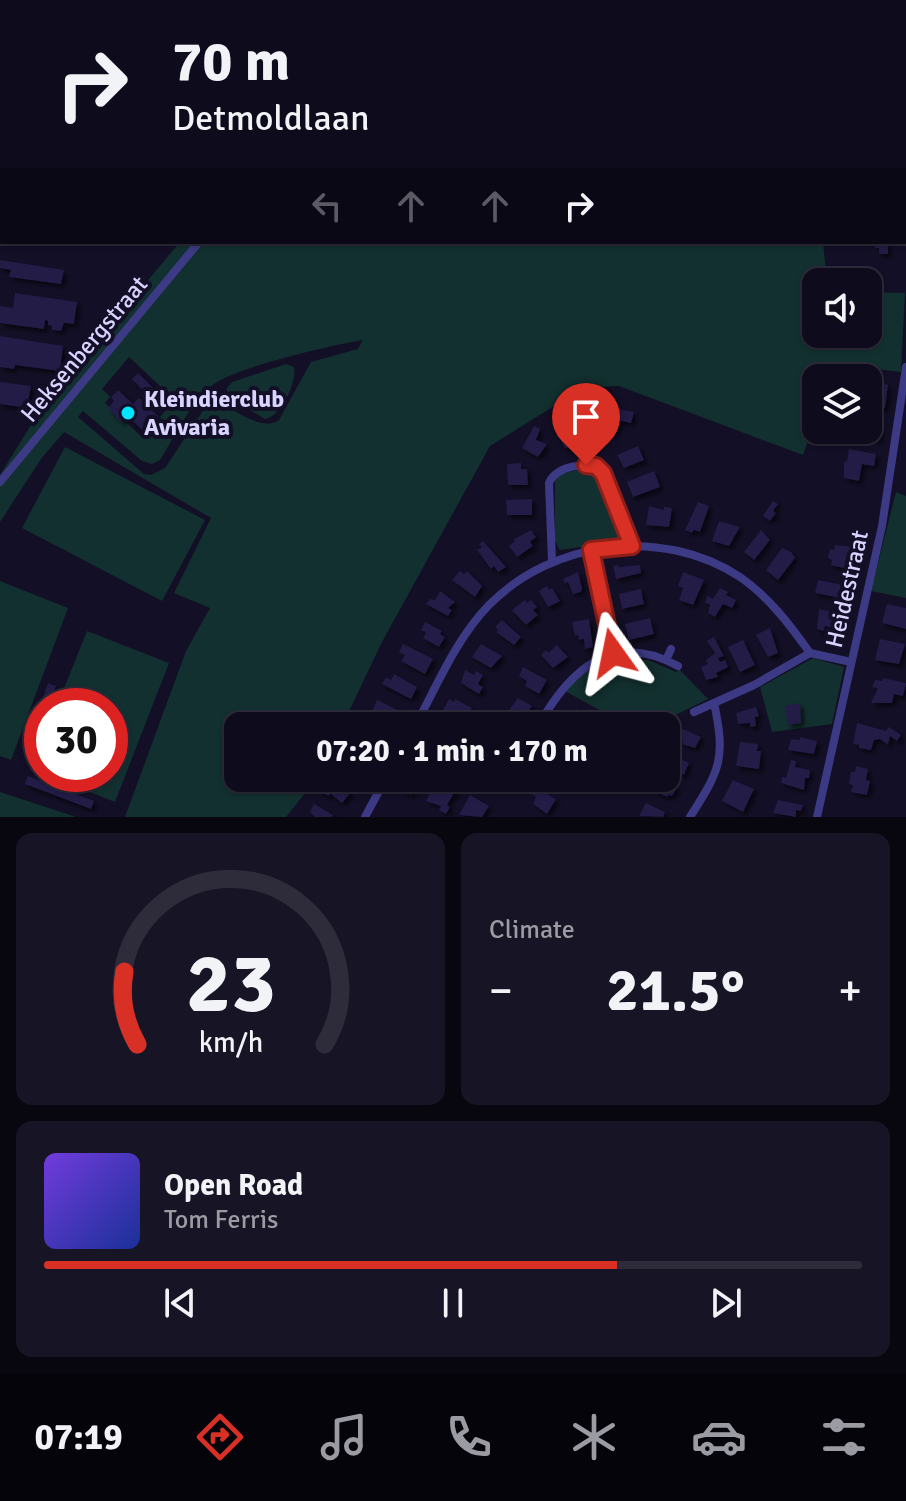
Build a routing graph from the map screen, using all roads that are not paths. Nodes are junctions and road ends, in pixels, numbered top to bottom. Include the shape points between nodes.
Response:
1 (197, 244) edge
2 (906, 367) edge
3 (0, 482) edge
4 (632, 546) junction
5 (591, 550) junction
6 (552, 561) junction
7 (671, 649) dead end
8 (613, 653) junction
9 (810, 653) junction
10 (666, 660) junction
11 (851, 662) junction
12 (678, 666) dead end
13 (714, 703) junction
14 (423, 712) edge
15 (546, 712) edge
16 (694, 712) dead end
17 (378, 792) edge
18 (365, 817) edge
19 (690, 817) edge
20 (817, 817) edge

1 - 3 street, Heksenbergstraat
2 - 11 street, Heidestraat via 882,526
4 - 5 street
4 - 6 street via 603,473 586,465 560,471 549,483
4 - 9 street via 666,548 741,578 788,622
5 - 6 street
5 - 8 street
6 - 14 street via 488,606 466,633
7 - 10 street
8 - 10 street
8 - 15 street via 571,677
9 - 11 street
9 - 13 street
10 - 12 street
11 - 20 street, Heidestraat
13 - 16 street
13 - 19 street via 722,739 719,762
17 - 18 street

